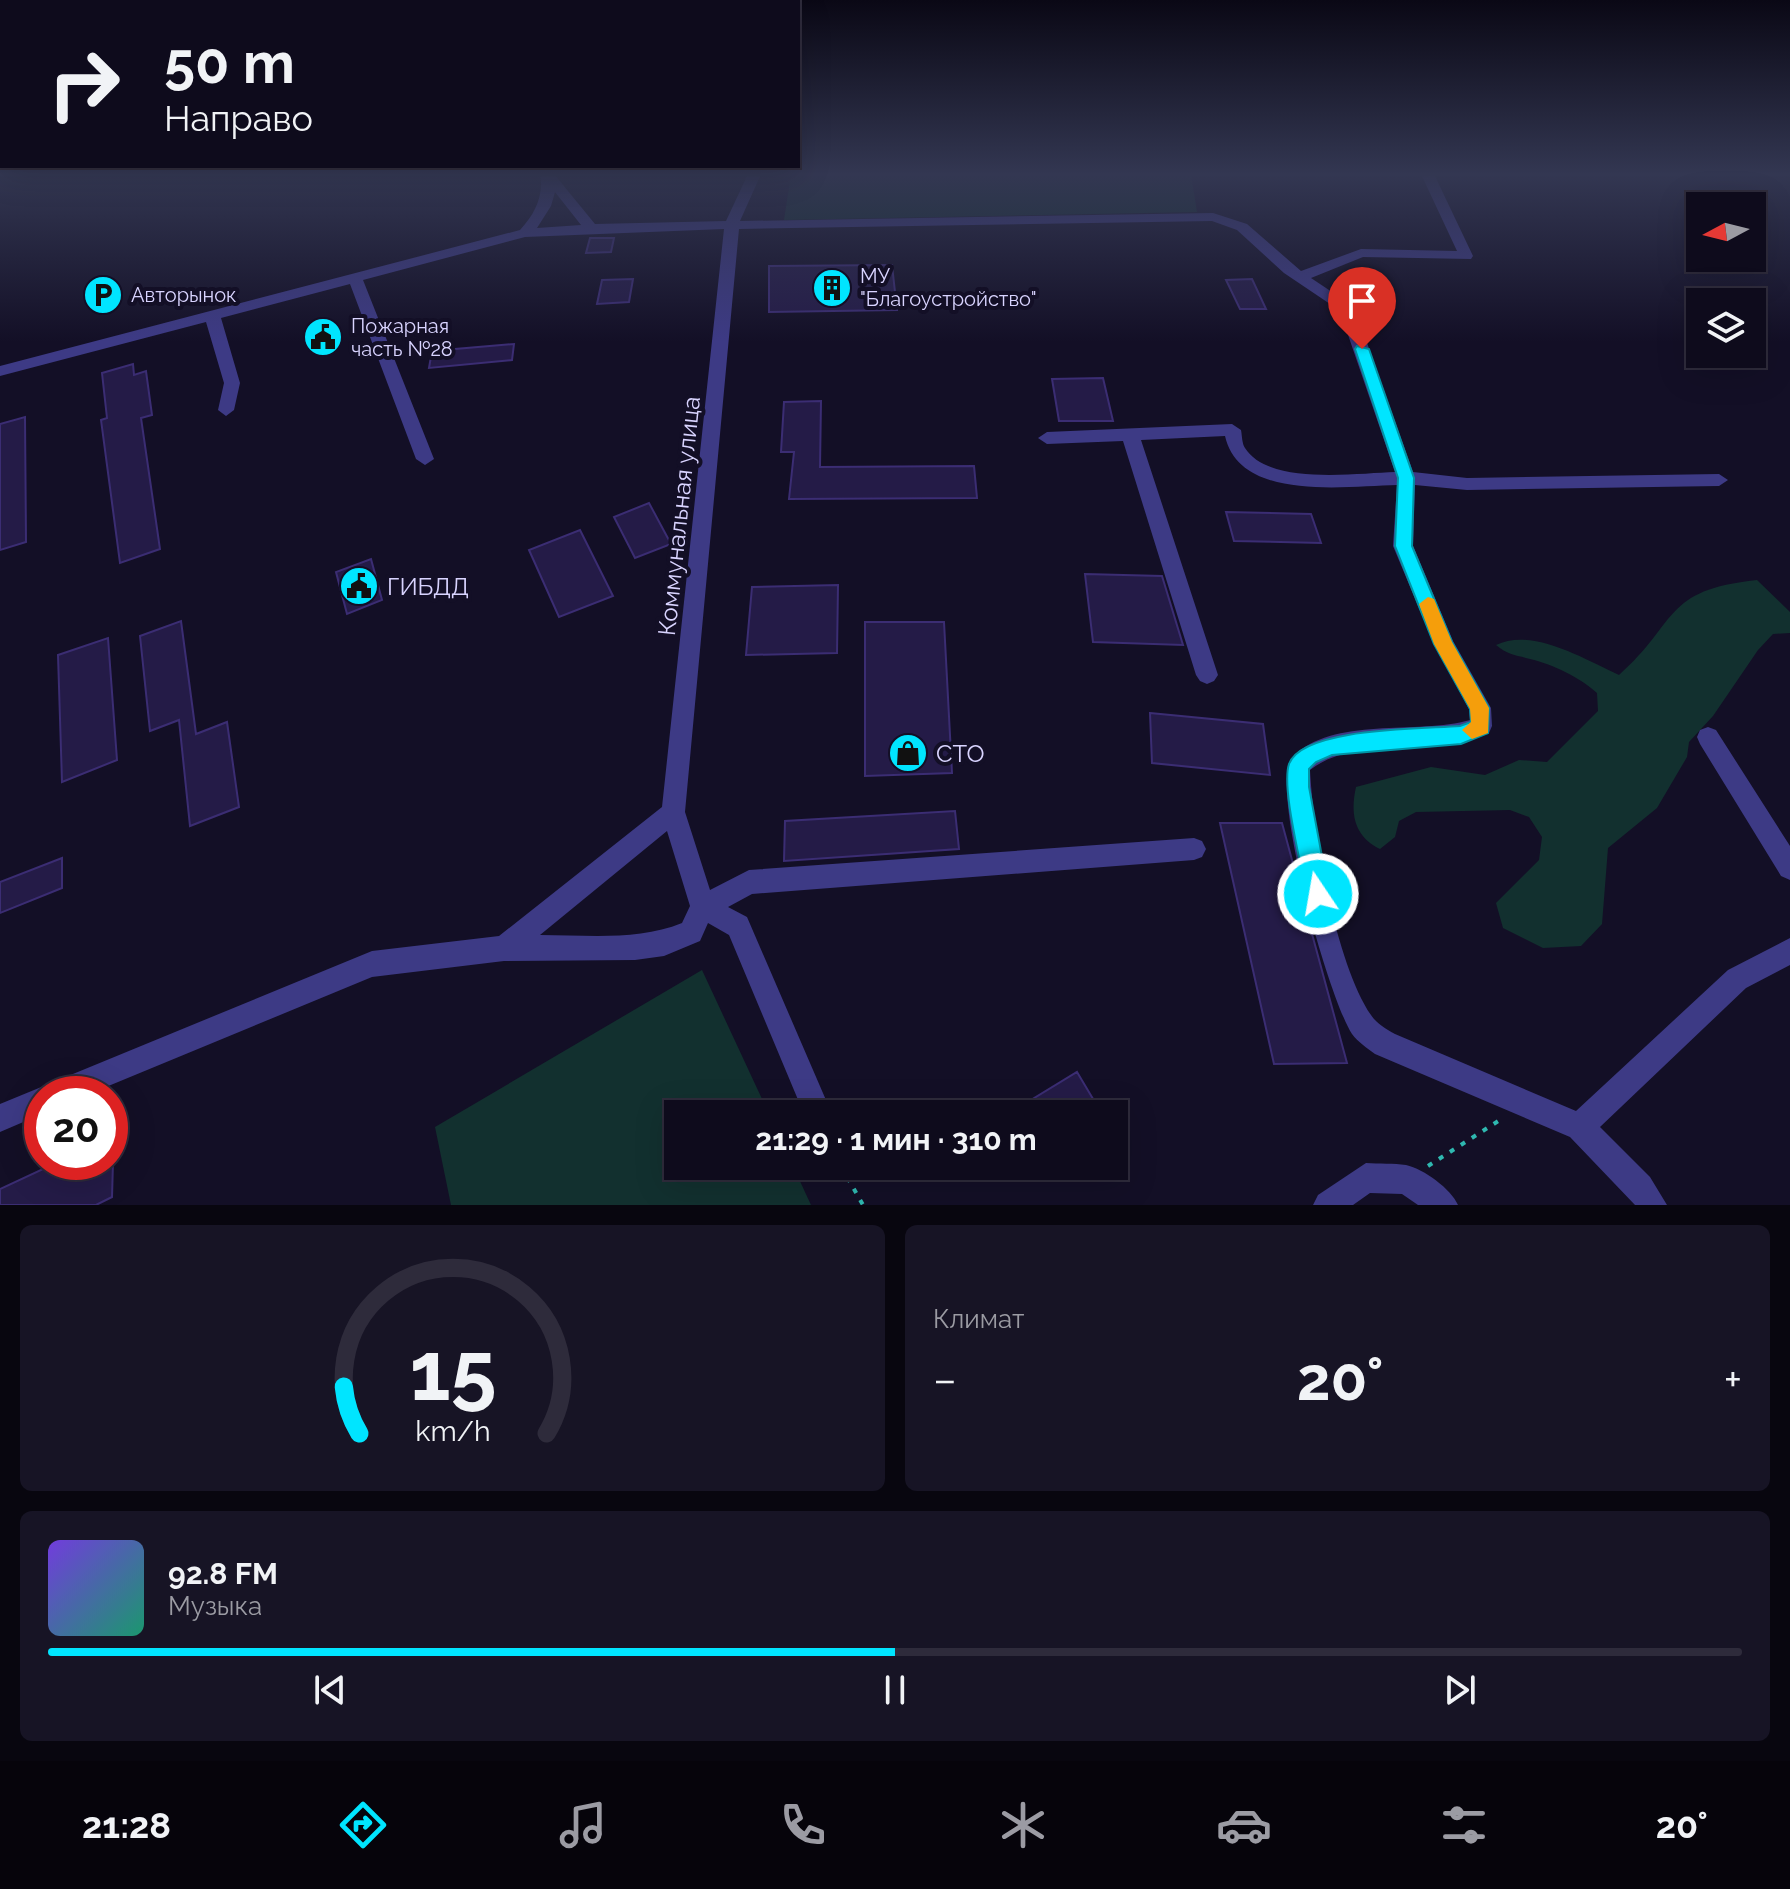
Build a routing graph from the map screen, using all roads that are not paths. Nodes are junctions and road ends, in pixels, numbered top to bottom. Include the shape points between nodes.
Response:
1 (527, 230) edge
2 (562, 230) edge
3 (731, 230) edge
4 (1246, 230) edge
5 (1454, 230) edge
6 (525, 233) junction
7 (354, 276) junction
8 (1300, 277) junction
9 (212, 315) junction
10 (0, 371) edge
11 (226, 410) dead end
12 (1130, 434) junction
13 (1047, 438) dead end
14 (425, 459) dead end
15 (1406, 478) junction
16 (1719, 480) dead end
17 (1207, 675) dead end
18 (1708, 737) dead end
19 (673, 812) junction
20 (1194, 849) dead end
21 (1790, 868) edge
22 (703, 907) junction
23 (504, 948) junction
24 (1790, 951) edge
25 (99, 1076) edge
26 (812, 1100) edge
27 (24, 1108) edge
28 (0, 1118) edge
29 (1580, 1127) junction
30 (1328, 1205) edge
31 (1443, 1205) edge
32 (1652, 1205) edge

1 - 6 street
2 - 6 street
3 - 19 street, Коммунальная улица
4 - 8 street
5 - 8 street via 1466,256 1361,253
6 - 7 street
7 - 9 street
7 - 14 street
8 - 15 street via 1339,303 1353,326
9 - 10 street
9 - 11 street via 232,383
12 - 13 street
12 - 15 street via 1232,430 1237,451 1262,472 1307,481
12 - 17 street
15 - 16 street via 1467,484
15 - 29 street via 1403,546 1444,644 1480,708 1481,726 1461,735 1331,746 1308,755 1299,766 1300,810 1318,894 1344,989 1363,1027 1401,1052
18 - 21 street
19 - 22 street
19 - 23 street
20 - 22 street via 749,882
22 - 23 street via 691,932 664,943
22 - 26 street via 738,926
23 - 25 street via 372,964
24 - 29 street via 1737,979
27 - 28 street
29 - 32 street
30 - 31 street via 1366,1178 1407,1180

